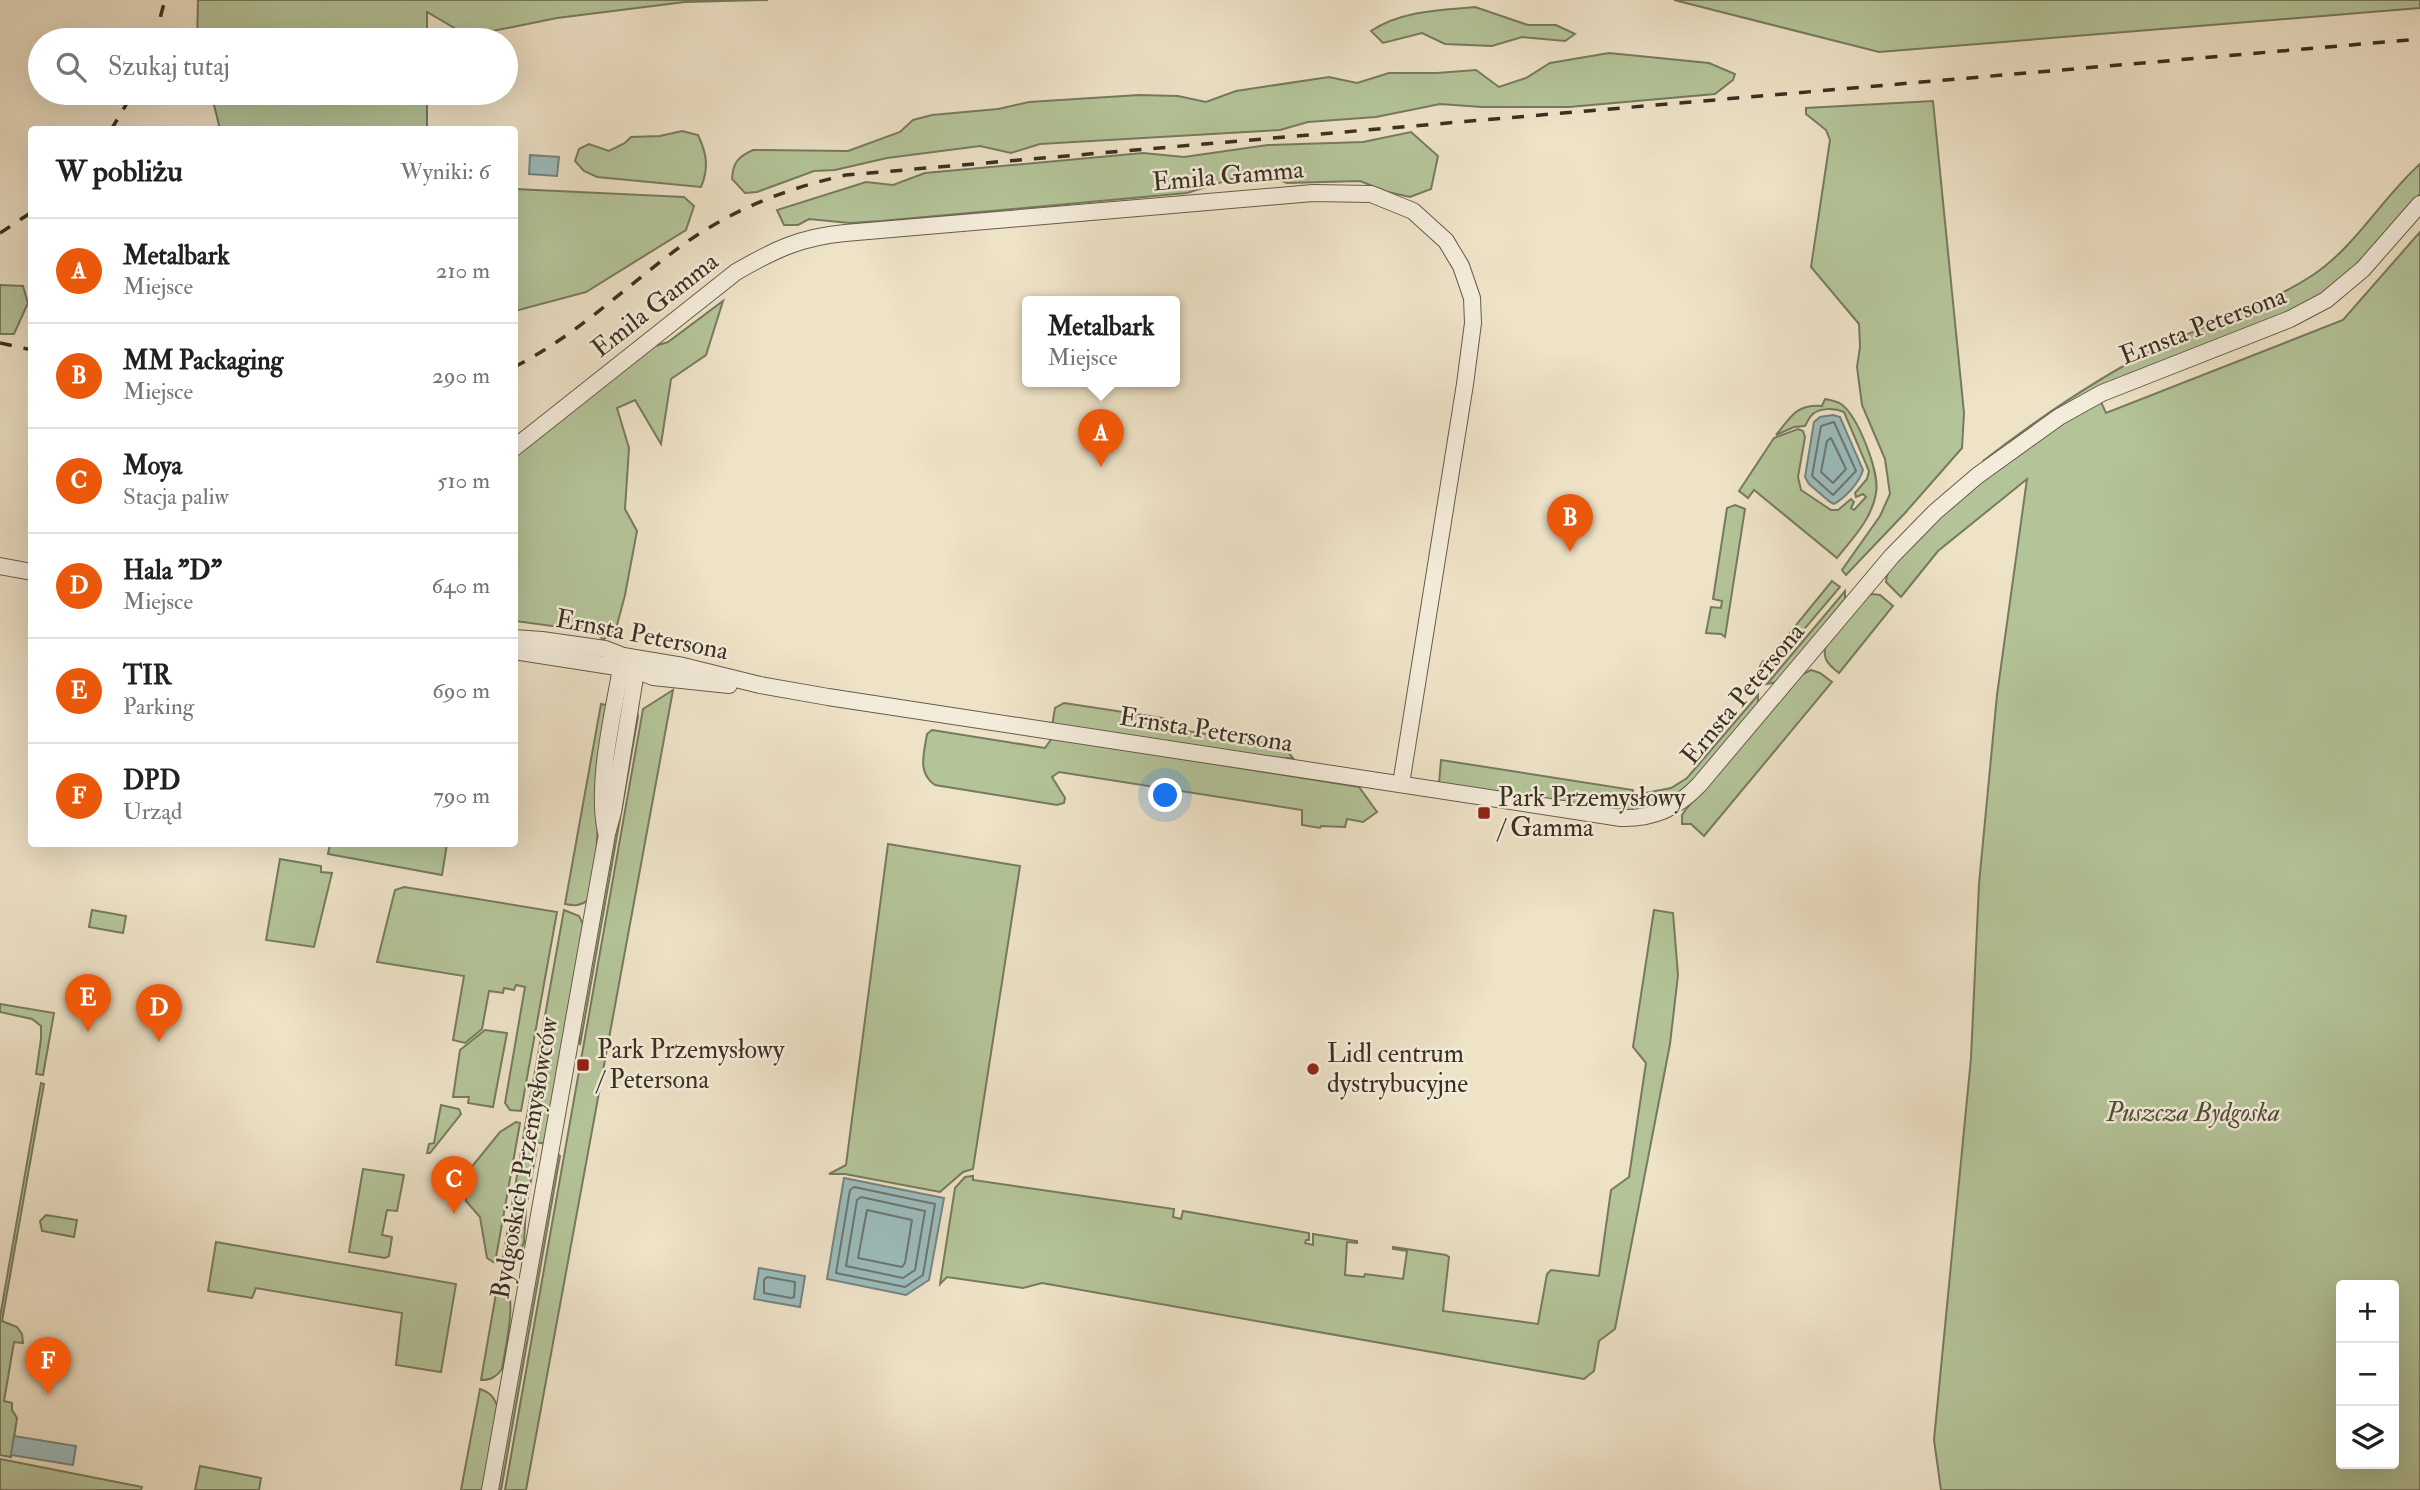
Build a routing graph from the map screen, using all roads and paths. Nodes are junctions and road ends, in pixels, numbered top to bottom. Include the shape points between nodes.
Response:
1 (2420, 204) edge
2 (518, 445) edge
3 (0, 566) edge
4 (28, 571) edge
5 (518, 638) edge
6 (518, 651) edge
7 (630, 663) junction
8 (1401, 784) junction
9 (490, 1490) edge

1 - 8 street, Ernsta Petersona via 2363,269 2326,300 2290,319 2099,394 1977,476 1892,556 1699,785 1670,808 1649,816 1620,818
2 - 8 street, Emila Gamma via 736,272 802,240 1313,193 1371,194 1399,204 1423,218 1446,241 1461,266 1473,312
3 - 4 street
5 - 7 street, Ernsta Petersona via 605,649
6 - 7 street, Ernsta Petersona
7 - 8 street, Ernsta Petersona via 698,669 760,685
7 - 9 street, Bydgoskich Przemysłowców via 613,812

